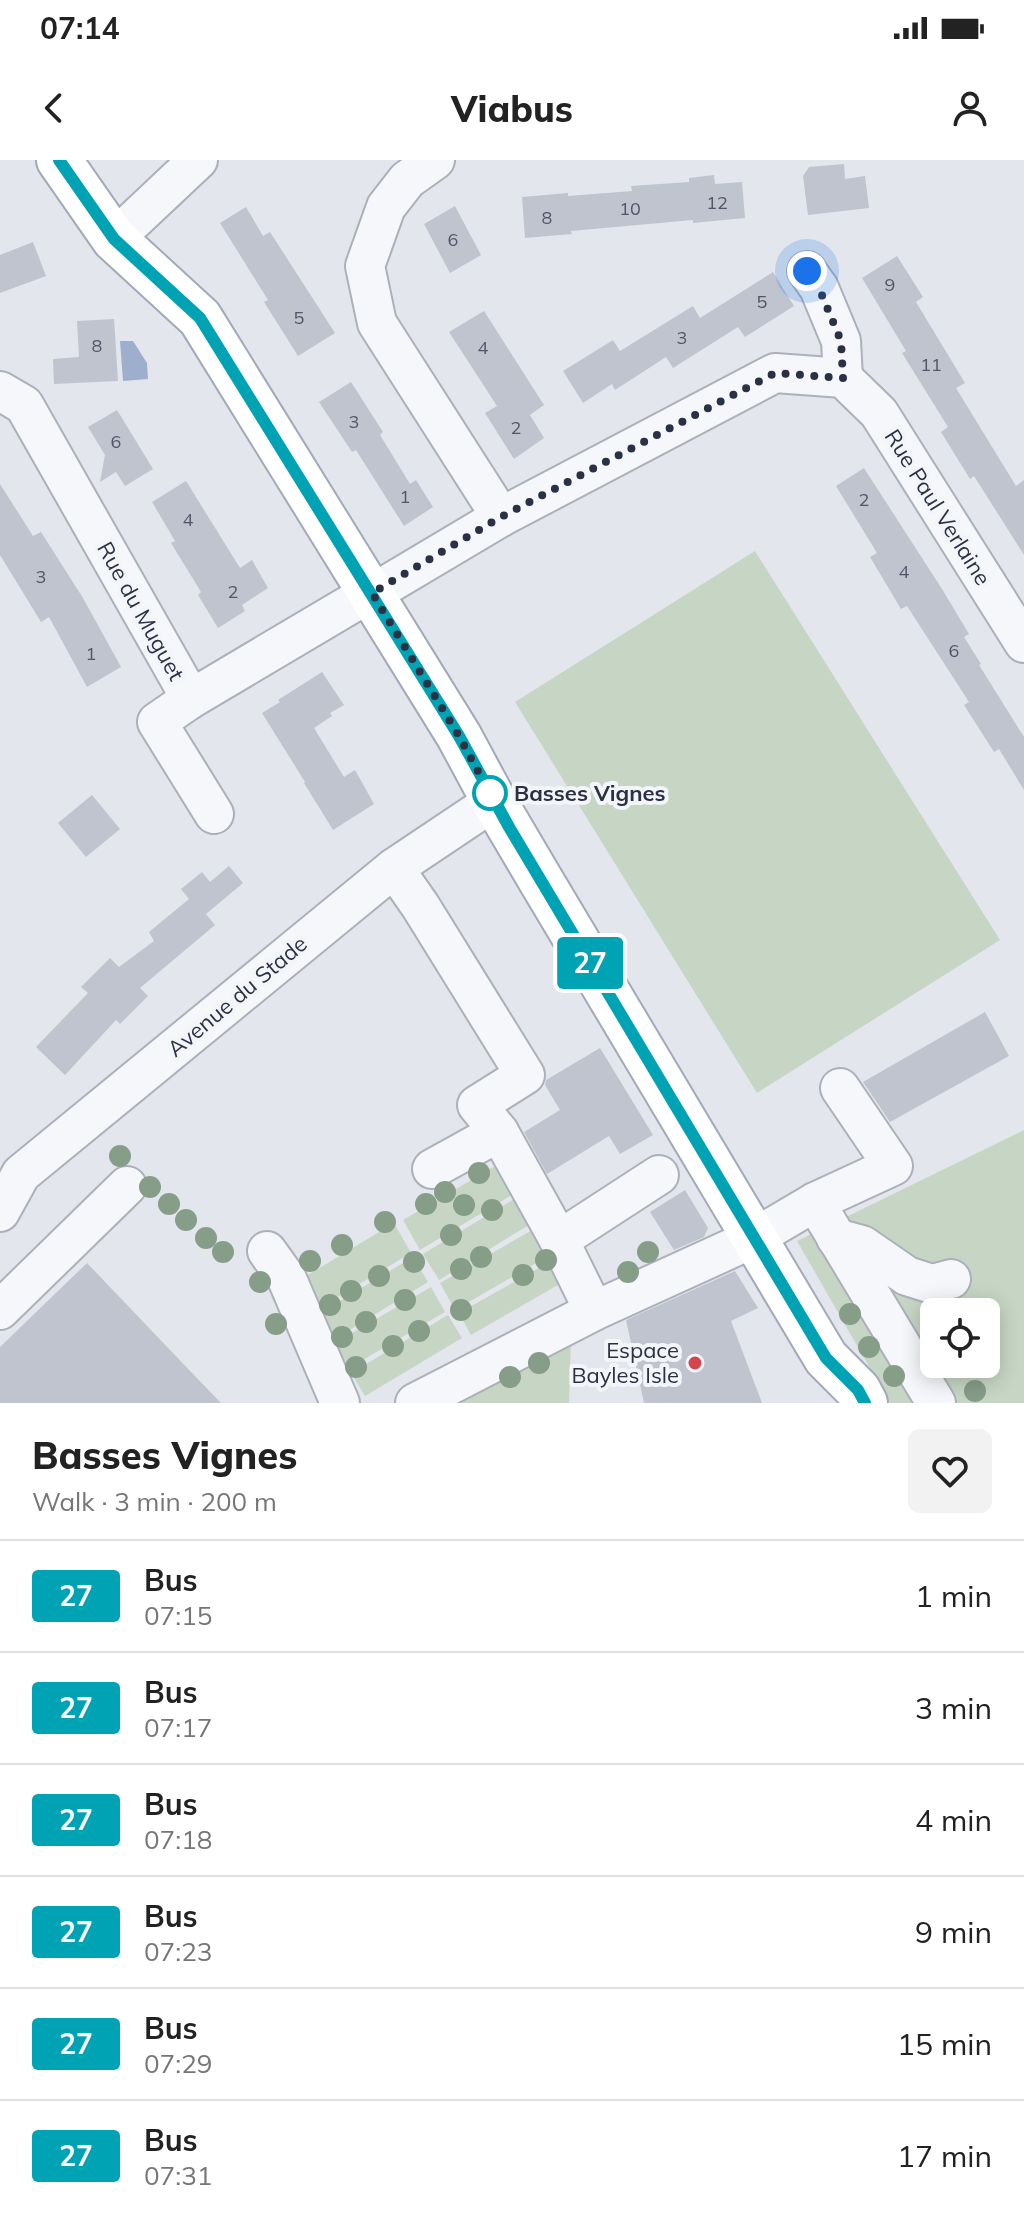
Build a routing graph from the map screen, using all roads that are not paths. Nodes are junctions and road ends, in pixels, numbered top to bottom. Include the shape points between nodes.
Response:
1 (59, 160) edge
2 (198, 160) edge
3 (435, 160) edge
4 (114, 239) junction
5 (807, 271) dead end
6 (843, 378) junction
7 (0, 391) edge
8 (501, 517) junction
9 (372, 593) junction
10 (1024, 643) edge
11 (189, 700) junction
12 (494, 801) junction
13 (214, 814) dead end
14 (394, 868) junction
15 (840, 1088) dead end
16 (499, 1132) junction
17 (10, 1165) edge
18 (432, 1169) dead end
19 (659, 1175) dead end
20 (127, 1186) dead end
21 (815, 1202) junction
22 (0, 1212) edge
23 (754, 1238) junction
24 (836, 1238) junction
25 (559, 1240) junction
26 (267, 1251) dead end
27 (951, 1279) dead end
28 (0, 1310) edge
29 (594, 1311) junction
30 (340, 1403) edge
31 (415, 1403) edge
32 (865, 1403) edge
33 (936, 1403) edge

1 - 4 main road
2 - 4 street
3 - 8 street via 407,180 386,207 365,266 377,323
4 - 9 main road via 200,318
5 - 6 street via 841,341
6 - 8 street via 775,373
6 - 10 street, Rue Paul Verlaine via 879,413
7 - 11 street, Rue du Muguet via 24,405
8 - 9 street
9 - 11 street, Rue du Muguet
9 - 12 main road
11 - 13 street via 157,722
12 - 14 street, Avenue du Stade
12 - 23 main road
14 - 16 street via 525,1075 477,1105
14 - 17 street, Avenue du Stade
15 - 21 street via 893,1166
16 - 18 street
16 - 25 street
17 - 22 street, Avenue du Stade
19 - 25 street
20 - 28 street
21 - 23 street
21 - 24 street
23 - 29 street
23 - 32 main road via 826,1358
24 - 27 street via 862,1245 907,1276 932,1284
24 - 33 street
25 - 29 street
26 - 30 street via 287,1279
29 - 31 street

